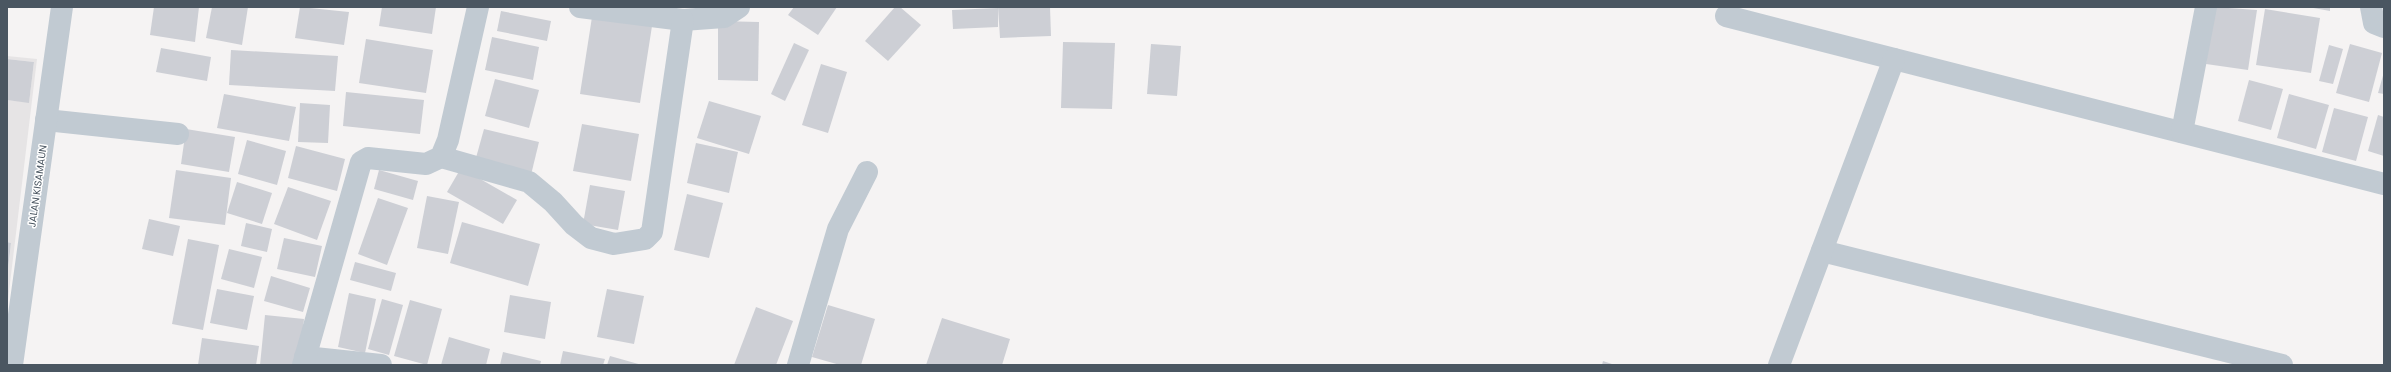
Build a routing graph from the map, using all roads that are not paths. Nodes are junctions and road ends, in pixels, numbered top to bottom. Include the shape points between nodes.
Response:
1 (62, 7) edge
2 (478, 7) edge
3 (580, 7) edge
4 (739, 7) edge
5 (2206, 7) edge
6 (2371, 7) edge
7 (1726, 16) dead end
8 (683, 20) junction
9 (2384, 27) edge
10 (1894, 59) junction
11 (46, 120) junction
12 (2182, 132) junction
13 (178, 134) dead end
14 (441, 157) junction
15 (867, 172) dead end
16 (2384, 184) edge
17 (1822, 251) junction
18 (304, 361) edge
19 (12, 365) edge
20 (381, 365) edge
21 (798, 365) edge
22 (1779, 365) edge
23 (2282, 365) edge

1 - 11 street, JALAN KISAMAUN
2 - 14 street via 448,140
3 - 8 street
4 - 8 street via 724,17
5 - 12 street
6 - 9 street via 2374,23
7 - 10 street
8 - 14 street via 652,232 645,239 614,244 591,238 529,182
10 - 12 street
10 - 17 street
11 - 13 street
11 - 19 street, JALAN KISAMAUN
12 - 16 street
14 - 18 street via 426,164 368,158 361,162
15 - 21 street via 838,229
17 - 22 street
17 - 23 street
18 - 20 street

